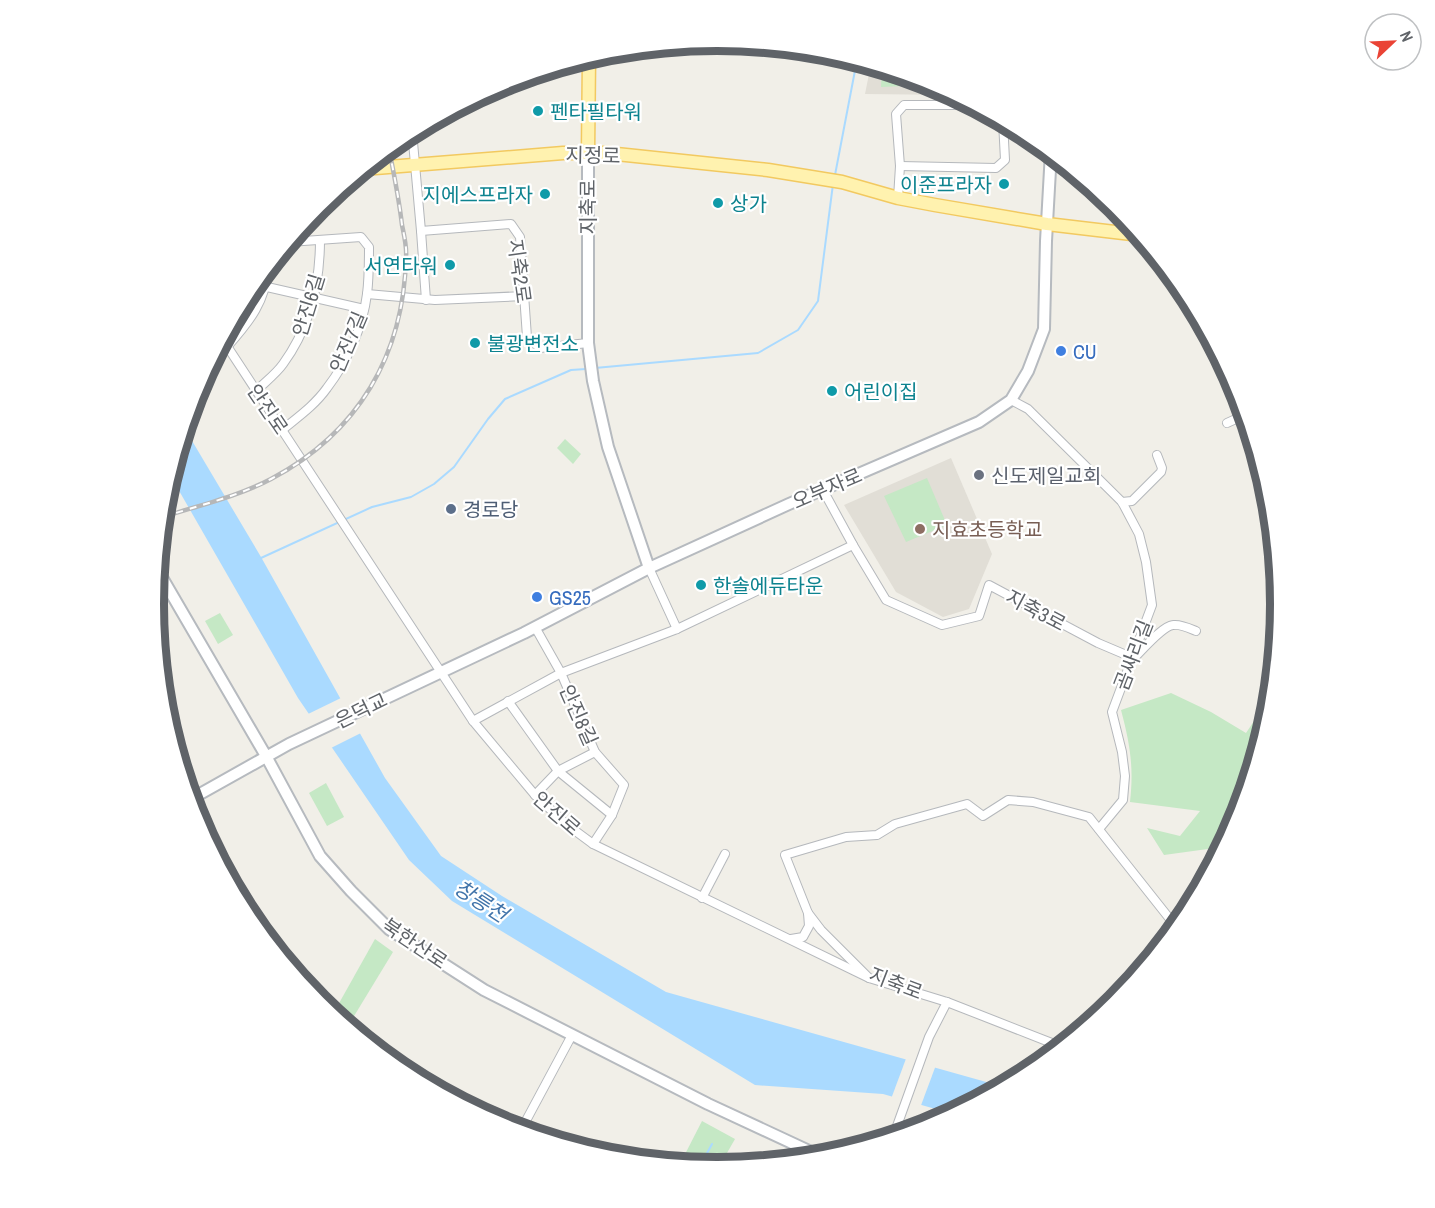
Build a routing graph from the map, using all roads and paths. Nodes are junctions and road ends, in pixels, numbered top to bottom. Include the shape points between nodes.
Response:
1 (589, 67) edge
2 (955, 105) edge
3 (1004, 131) edge
4 (413, 142) edge
5 (588, 153) junction
6 (1050, 162) edge
7 (416, 166) junction
8 (900, 166) junction
9 (376, 169) edge
10 (898, 198) junction
11 (1047, 224) junction
12 (421, 231) junction
13 (1128, 234) edge
14 (320, 240) junction
15 (300, 241) edge
16 (267, 284) edge
17 (267, 287) junction
18 (367, 294) junction
19 (524, 296) junction
20 (314, 299) junction
21 (426, 300) junction
22 (364, 309) junction
23 (235, 334) edge
24 (588, 343) junction
25 (228, 348) edge
26 (256, 391) junction
27 (1011, 400) junction
28 (1238, 418) edge
29 (1227, 423) dead end
30 (282, 430) junction
31 (1158, 455) dead end
32 (823, 490) junction
33 (1122, 502) junction
34 (853, 545) junction
35 (649, 568) junction
36 (165, 582) edge
37 (535, 627) junction
38 (677, 629) junction
39 (1196, 631) dead end
40 (1131, 657) junction
41 (441, 672) junction
42 (561, 673) junction
43 (411, 685) joint
44 (508, 701) junction
45 (473, 721) junction
46 (595, 752) junction
47 (266, 756) junction
48 (558, 771) junction
49 (199, 795) edge
50 (535, 795) junction
51 (612, 815) junction
52 (1099, 829) junction
53 (593, 844) junction
54 (725, 854) dead end
55 (702, 897) junction
56 (808, 913) junction
57 (1171, 920) edge
58 (791, 939) junction
59 (869, 978) junction
60 (947, 1002) junction
61 (572, 1035) junction
62 (1053, 1044) edge
63 (525, 1122) edge
64 (896, 1127) edge
65 (806, 1149) edge

1 - 5 main road, 지축로
2 - 8 street via 904,105 896,114
3 - 8 street via 1005,160 996,168
4 - 7 street
5 - 7 main road, 지정로
5 - 10 main road, 지정로 via 754,168 842,182
5 - 24 main road, 지축로
6 - 11 main road, 오부자로
7 - 9 main road, 지정로
7 - 12 street
8 - 10 street
10 - 11 main road
11 - 13 main road
11 - 27 main road, 오부자로 via 1044,329 1028,371
12 - 19 street, 지축2로 via 511,224 520,237
12 - 21 street
14 - 15 street
14 - 18 street, 안진7길 via 361,237 369,247
14 - 20 street, 안진6길 via 320,271
16 - 17 street
17 - 20 street
17 - 23 street via 248,323
18 - 21 street
18 - 22 street, 안진7길
19 - 21 street
19 - 24 street, 지축2로 via 527,337 540,348
20 - 22 street
20 - 26 street, 안진6길 via 304,331 288,357
22 - 30 street, 안진7길 via 345,360 327,389
24 - 35 main road, 지축로 via 608,447
25 - 26 street, 안진로
26 - 30 street, 안진로
27 - 32 main road, 오부자로 via 979,422
27 - 33 street, 곰싸리길 via 1028,409
28 - 29 street
30 - 41 street, 안진로
31 - 33 street via 1161,472 1132,501
32 - 34 street, 지축3로
32 - 35 main road, 오부자로
33 - 40 street, 곰싸리길 via 1139,534 1152,605
34 - 38 street
34 - 40 street, 지축3로 via 886,600 942,625 979,616 988,585
35 - 37 main road, 오부자로
35 - 38 street
36 - 47 main road, 북한산로
37 - 41 main road, 오부자로
37 - 42 street, 안진8길
38 - 42 street, 안진8길
39 - 40 street via 1172,625
40 - 52 street, 곰싸리길 via 1112,712 1125,776 1122,800
41 - 43 main road, 오부자로
41 - 45 street, 안진로
42 - 44 street, 안진8길
42 - 46 street, 안진8길
43 - 47 main road, 은덕교
44 - 45 street, 안진8길
44 - 48 street
45 - 50 street, 안진로
46 - 48 street
46 - 51 street, 안진8길 via 624,785
47 - 49 main road
47 - 61 main road, 북한산로 via 320,856 389,929 484,990
48 - 50 street
48 - 51 street
50 - 53 street, 안진로
51 - 53 street, 안진8길
52 - 56 street, 지축로 via 1089,817 1033,802 1008,800 983,816 967,804 894,824 877,835 846,837 785,855
52 - 57 street
53 - 55 street, 안진로
54 - 55 street
55 - 58 street, 안진로
56 - 58 street via 803,937
56 - 59 street, 지축로
58 - 59 street, 안진로
59 - 60 street, 지축로
60 - 62 street, 지축로
60 - 64 street via 929,1037
61 - 63 street
61 - 65 main road, 북한산로

